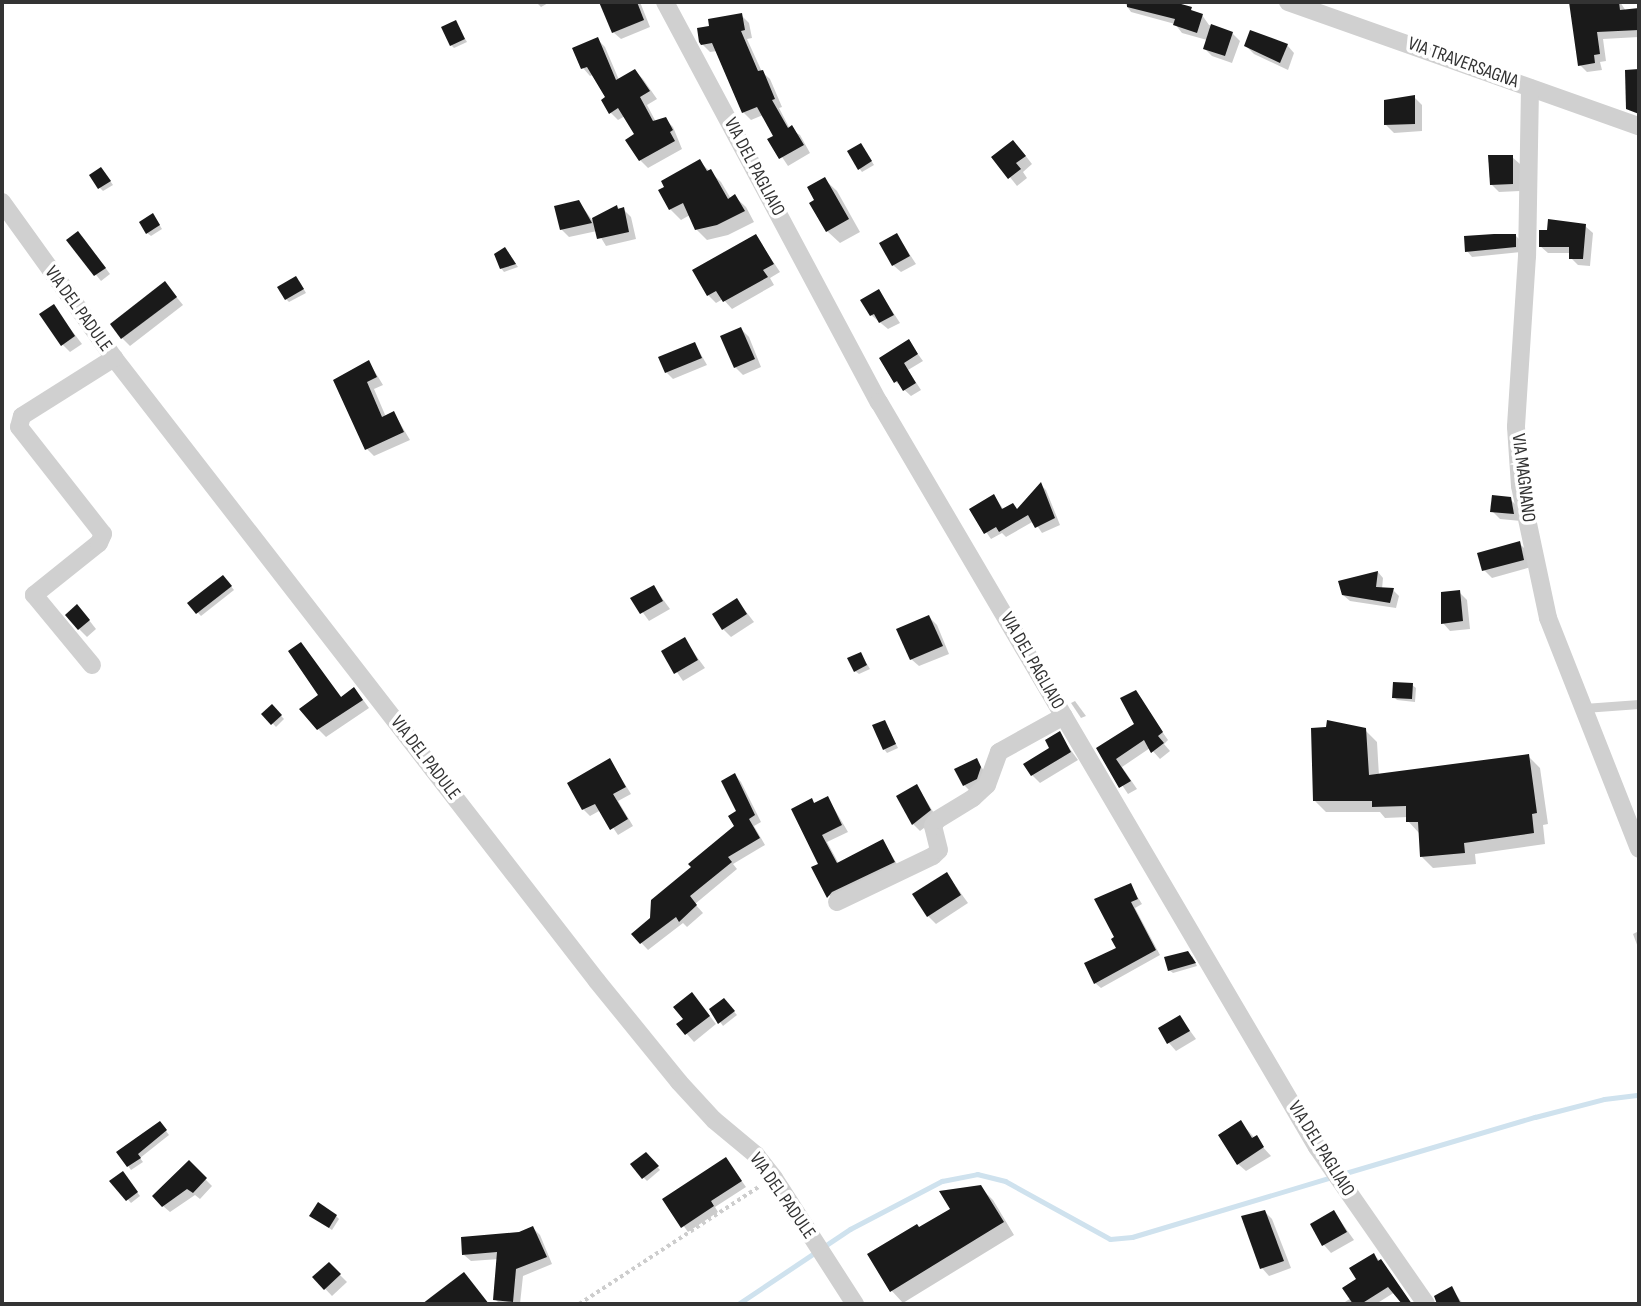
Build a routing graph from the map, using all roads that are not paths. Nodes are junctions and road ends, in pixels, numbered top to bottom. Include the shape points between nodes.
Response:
1 (665, 2) edge
2 (1287, 2) edge
3 (1530, 88) junction
4 (1639, 126) edge
5 (2, 202) edge
6 (114, 358) junction
7 (92, 664) dead end
8 (1639, 704) edge
9 (1584, 708) junction
10 (1064, 716) junction
11 (1635, 827) edge
12 (1639, 849) edge
13 (837, 902) dead end
14 (855, 1304) edge
15 (1426, 1304) edge

1 - 10 street, VIA DEL PAGLIAIO via 879,402
2 - 3 street, VIA TRAVERSAGNA
3 - 4 street, VIA TRAVERSAGNA
3 - 9 street, VIA MAGNANO via 1527,256 1516,427 1520,486 1549,618
5 - 6 street, VIA DEL PADULE
6 - 7 street via 22,416 19,427 103,534 99,543 33,595
6 - 14 street, VIA DEL PADULE via 597,981 679,1082 756,1155
8 - 9 lane
9 - 11 street, VIA MAGNANO
10 - 13 street via 999,752 987,785 933,826 939,850 933,856
10 - 15 street, VIA DEL PAGLIAIO via 1332,1168
11 - 12 street, VIA MAGNANO

